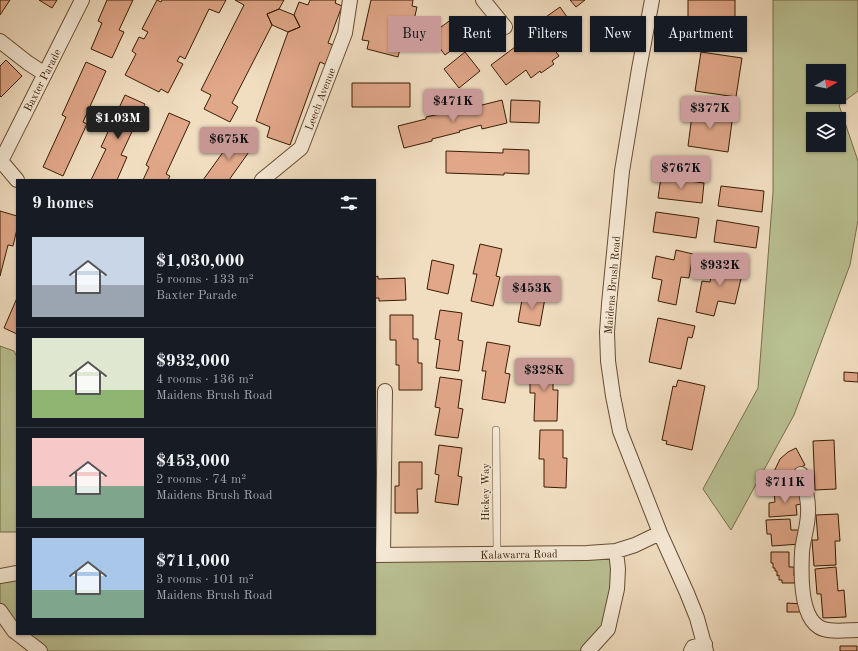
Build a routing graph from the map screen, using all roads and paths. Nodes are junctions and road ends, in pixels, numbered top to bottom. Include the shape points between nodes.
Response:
1 (82, 0) edge
2 (350, 0) edge
3 (483, 0) edge
4 (652, 0) edge
5 (496, 16) edge
6 (0, 41) edge
7 (45, 74) junction
8 (1, 161) edge
9 (16, 179) edge
10 (263, 179) edge
11 (385, 391) dead end
12 (496, 430) dead end
13 (801, 474) dead end
14 (660, 533) junction
15 (616, 551) junction
16 (496, 554) junction
17 (379, 555) edge
18 (16, 573) edge
19 (0, 576) edge
20 (0, 611) edge
21 (858, 630) edge
22 (16, 632) edge
23 (19, 635) edge
24 (706, 647) edge
25 (40, 651) edge
26 (588, 651) edge
27 (690, 651) edge

1 - 7 street, Baxter Parade
2 - 10 street, Leech Avenue via 345,33 302,148
3 - 5 street
4 - 14 street, Maidens Brush Road via 622,171 607,332 608,361 620,430
6 - 7 street
7 - 8 street, Baxter Parade
8 - 9 street
11 - 17 street
12 - 16 lane, Hickey Way
13 - 21 street via 806,489 808,512 802,551 802,582 806,607 812,622 820,628
14 - 15 street, Kalawarra Road
14 - 24 street, Maidens Brush Road via 687,593
15 - 16 street, Kalawarra Road
15 - 26 street via 617,589 608,629
16 - 17 street, Kalawarra Road
18 - 19 street
20 - 22 street
23 - 25 street
24 - 27 street via 693,648

